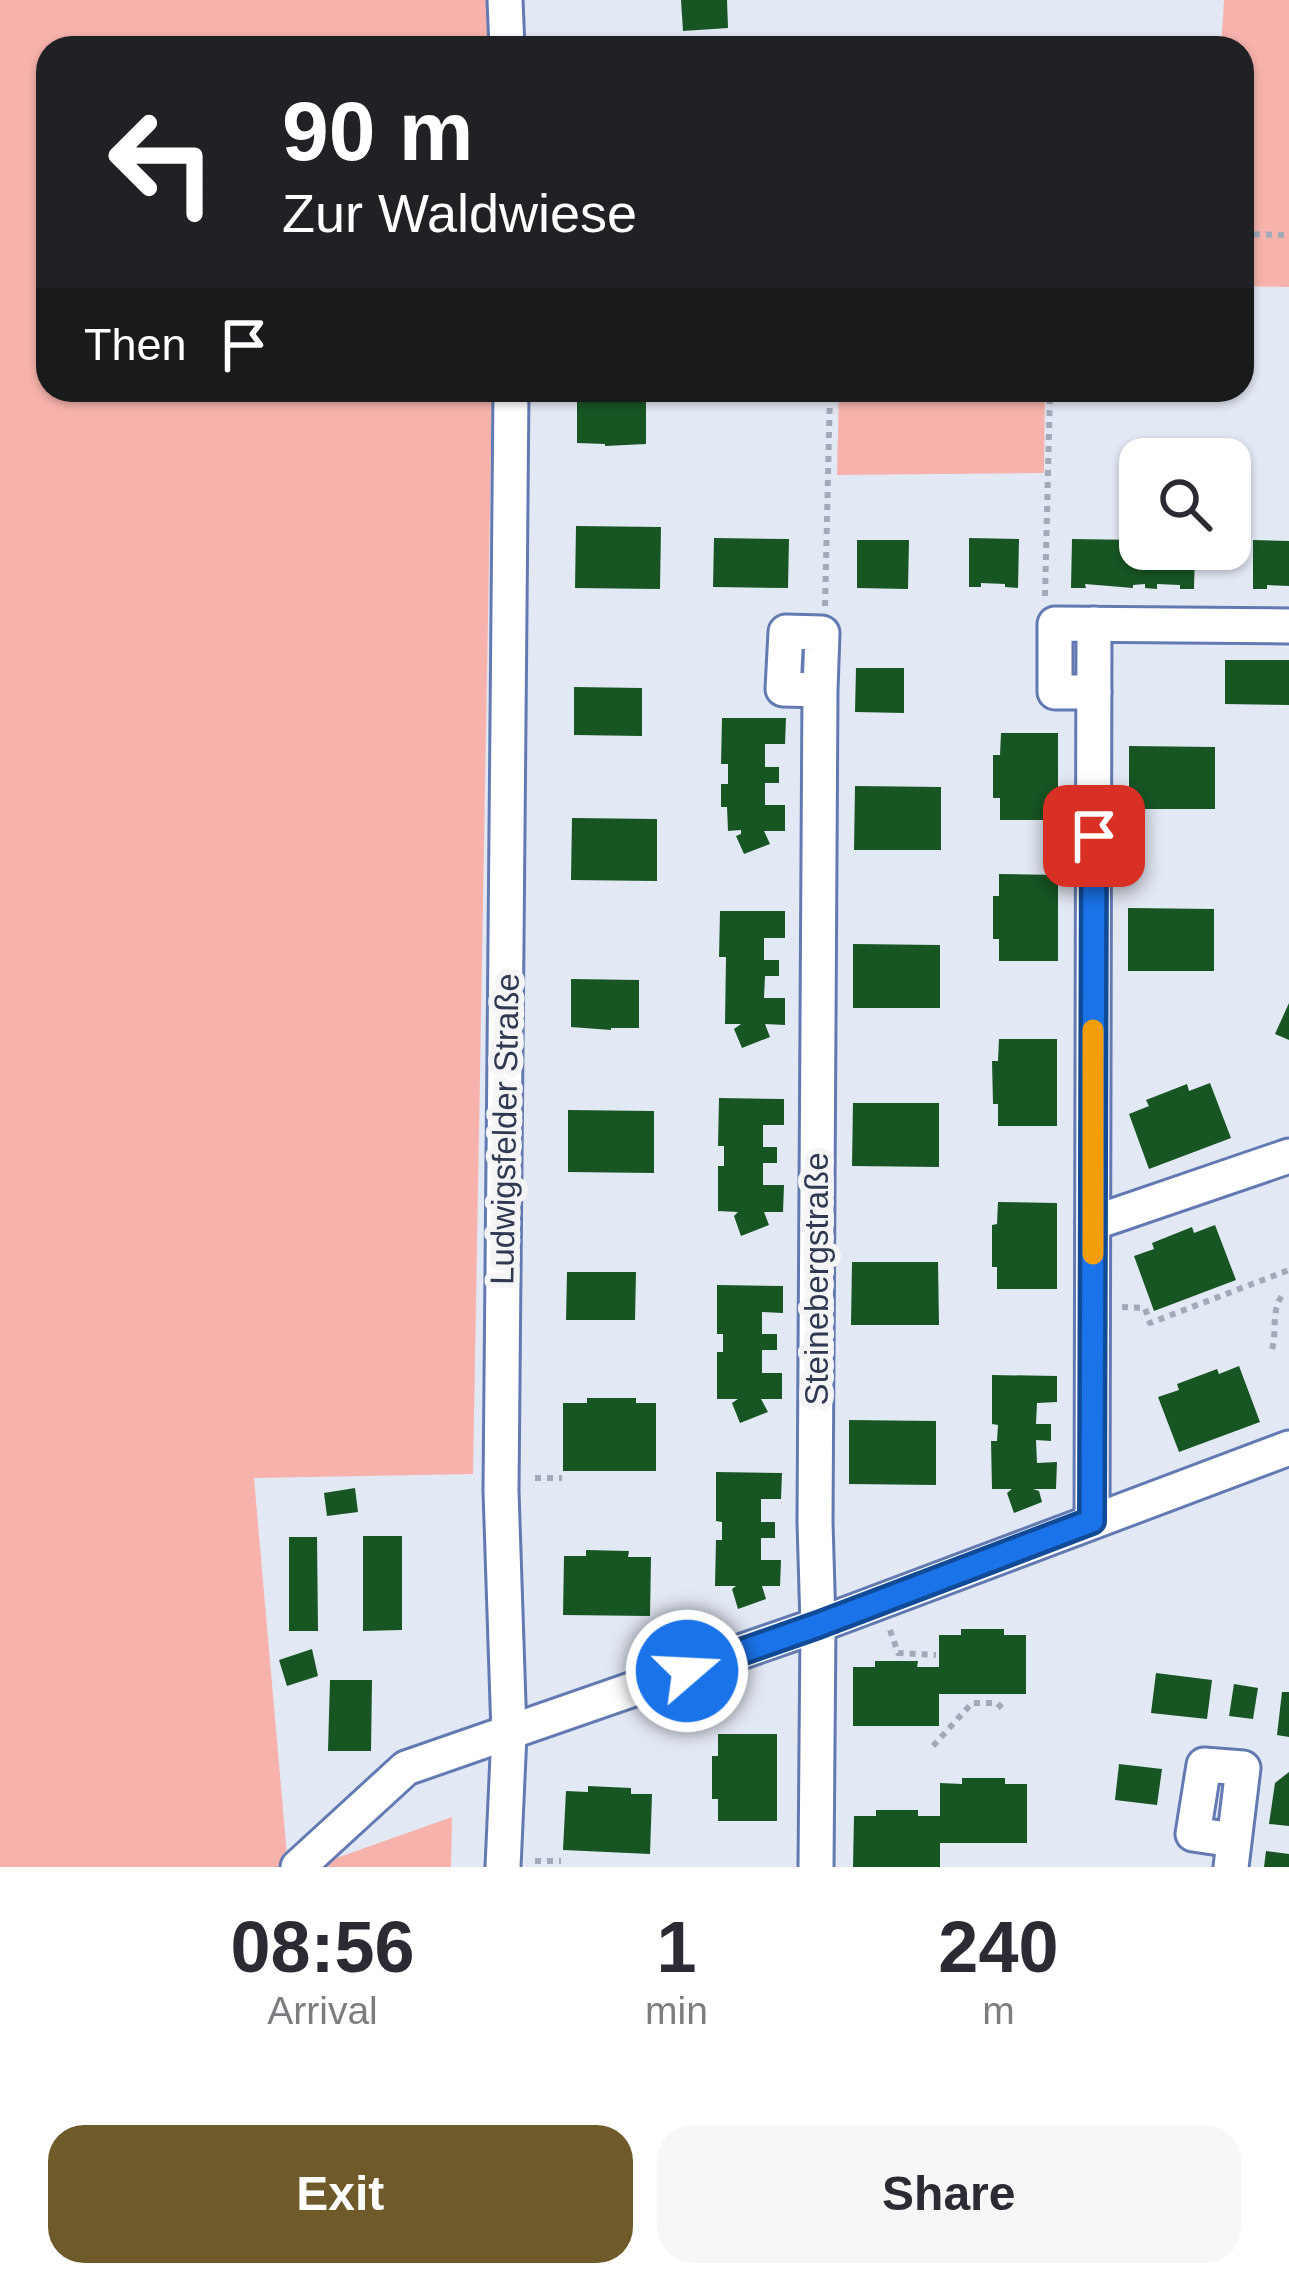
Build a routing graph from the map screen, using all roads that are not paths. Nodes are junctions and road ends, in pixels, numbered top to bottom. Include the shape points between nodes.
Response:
1 (505, 0) edge
2 (506, 36) edge
3 (511, 402) edge
4 (1094, 624) junction
5 (1289, 626) edge
6 (822, 633) road end
7 (1094, 692) junction
8 (1289, 1156) edge
9 (1093, 1223) junction
10 (1289, 1448) edge
11 (1092, 1521) junction
12 (818, 1625) junction
13 (509, 1734) junction
14 (519, 1864) edge
15 (298, 1867) edge
16 (817, 1867) edge

1 - 2 street
3 - 13 street, Ludwigsfelder Straße via 501,1468
4 - 5 street
4 - 7 street
4 - 7 street via 1055,624 1055,692
6 - 12 street, Steinebergstraße via 786,632 783,689 820,690
7 - 9 street
8 - 9 street
9 - 11 street
10 - 11 street
11 - 12 street
12 - 13 street
12 - 16 street, Steinebergstraße
13 - 14 street, Ludwigsfelder Straße
13 - 15 street via 406,1768

